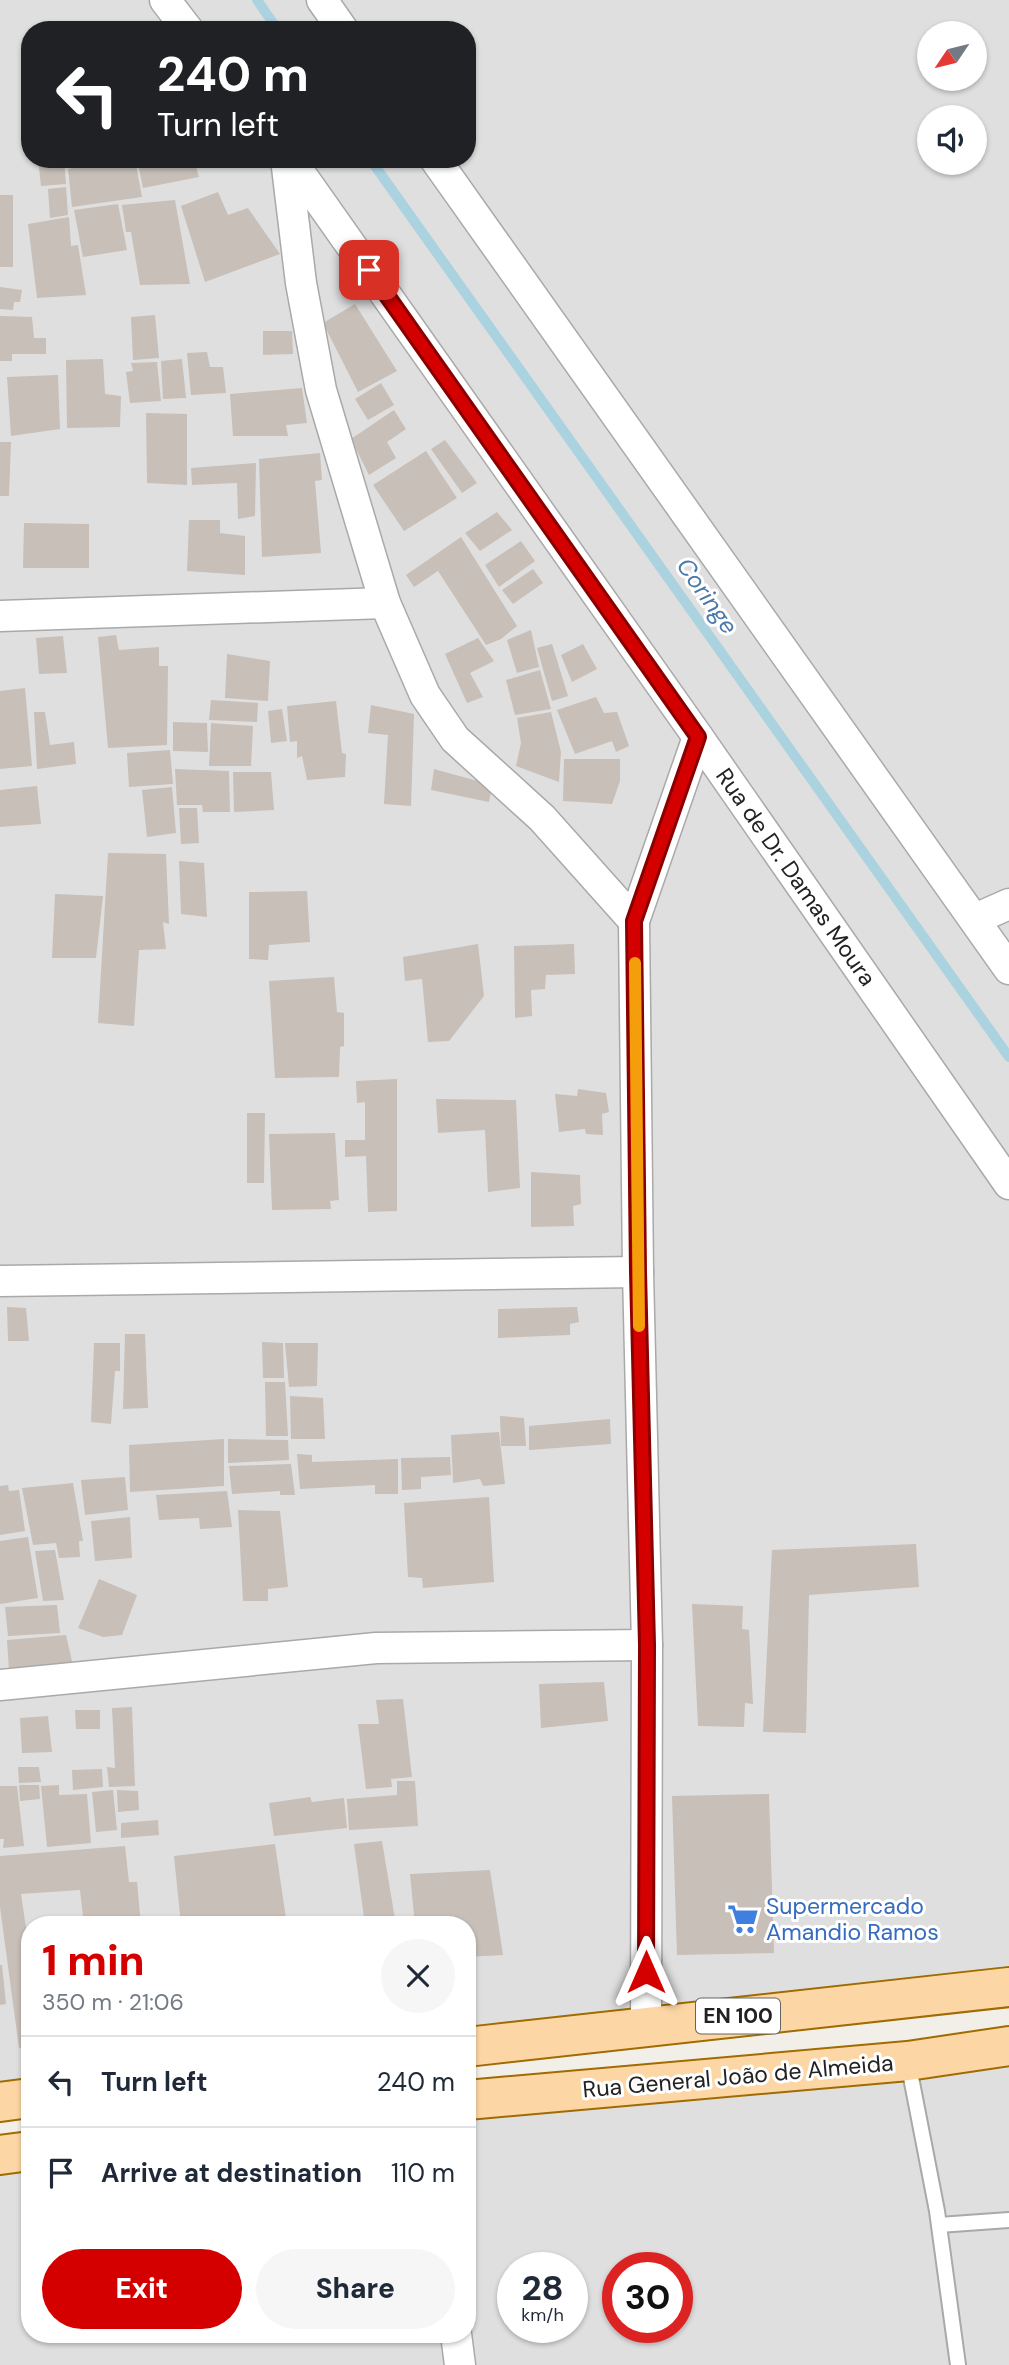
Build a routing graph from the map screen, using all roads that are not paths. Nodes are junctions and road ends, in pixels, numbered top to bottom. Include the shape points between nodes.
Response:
1 (165, 0) edge
2 (322, 0) edge
3 (181, 21) edge
4 (337, 21) edge
5 (289, 168) edge
6 (294, 168) edge
7 (441, 168) edge
8 (385, 603) junction
9 (0, 616) edge
10 (698, 737) junction
11 (1009, 904) edge
12 (975, 919) junction
13 (634, 921) junction
14 (1009, 969) edge
15 (1009, 1184) edge
16 (638, 1272) junction
17 (0, 1281) edge
18 (647, 1645) junction
19 (0, 1685) edge
20 (1009, 1987) edge
21 (646, 2026) junction
22 (476, 2046) edge
23 (1009, 2046) edge
24 (908, 2061) junction
25 (476, 2098) edge
26 (21, 2099) edge
27 (0, 2102) edge
28 (21, 2152) edge
29 (0, 2155) edge
30 (1009, 2220) edge
31 (939, 2225) junction
32 (457, 2343) edge
33 (460, 2365) edge
34 (958, 2365) edge

1 - 3 street
2 - 4 street
5 - 8 street via 301,283 321,390
6 - 10 street, Rua de Dr. Damas Moura
7 - 12 street
8 - 9 street
8 - 13 street via 425,695 455,739 542,818
10 - 13 street
10 - 15 street, Rua de Dr. Damas Moura
11 - 12 street
12 - 14 street
13 - 16 street
16 - 17 street
16 - 18 street
18 - 19 street via 376,1648
18 - 21 street
20 - 21 main road, EN 100
21 - 22 main road, EN 100
23 - 24 main road, Rua General João de Almeida
24 - 25 main road, Rua General João de Almeida
24 - 31 lane
26 - 27 main road
28 - 29 main road
30 - 31 lane
31 - 34 lane
32 - 33 street

